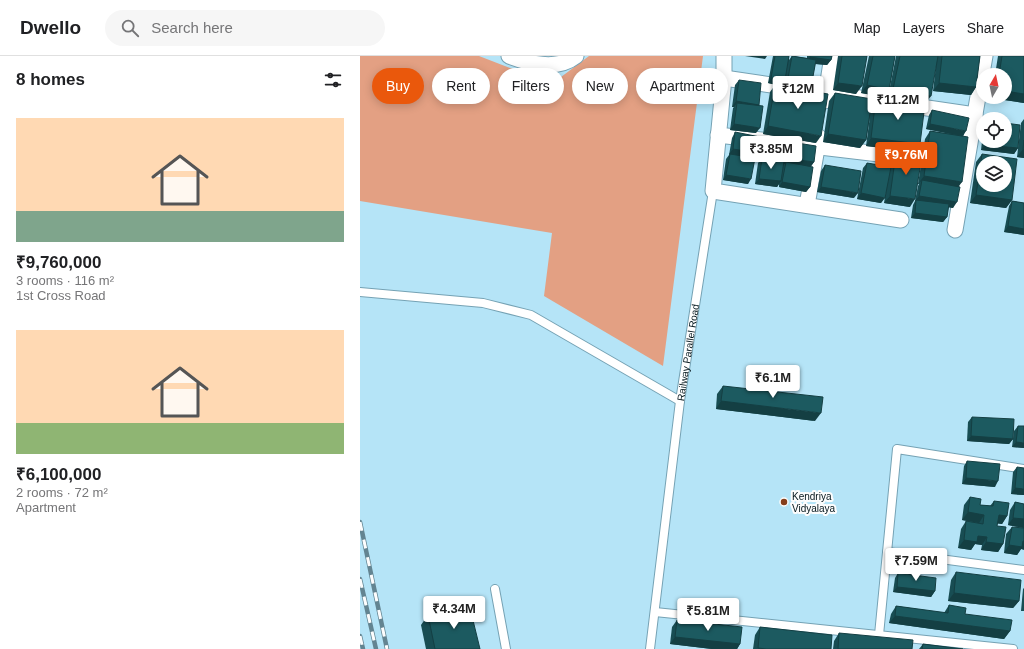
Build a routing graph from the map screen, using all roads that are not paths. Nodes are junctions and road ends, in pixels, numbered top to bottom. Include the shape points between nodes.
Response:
1 (509, 56) edge
2 (576, 56) edge
3 (724, 56) edge
4 (832, 56) edge
5 (985, 56) edge
6 (724, 68) edge
7 (728, 79) edge
8 (826, 93) junction
9 (721, 104) edge
10 (975, 115) junction
11 (718, 135) junction
12 (818, 146) junction
13 (915, 158) edge
14 (713, 191) junction
15 (807, 205) junction
16 (901, 220) dead end
17 (955, 230) dead end
18 (360, 292) edge
19 (680, 401) junction
20 (1024, 469) edge
21 (887, 552) junction
22 (1024, 570) edge
23 (495, 589) dead end
24 (655, 612) junction
25 (879, 635) junction
26 (506, 649) edge
27 (650, 649) edge
28 (1013, 649) edge

1 - 2 street via 524,62 554,65
3 - 6 street, Railway Parallel Road
4 - 8 street
5 - 10 street
7 - 8 street
8 - 10 street
8 - 12 street
9 - 11 street, Railway Parallel Road
10 - 17 street
11 - 12 street
11 - 14 street, Railway Parallel Road
12 - 13 street
12 - 15 street
14 - 15 street
14 - 19 lane, Railway Parallel Road
15 - 16 street
18 - 19 lane via 483,303 531,315
19 - 24 lane, Railway Parallel Road
20 - 21 lane via 897,450
21 - 22 lane
21 - 25 lane
23 - 26 lane
24 - 25 lane
24 - 27 lane, Railway Parallel Road
25 - 28 lane

